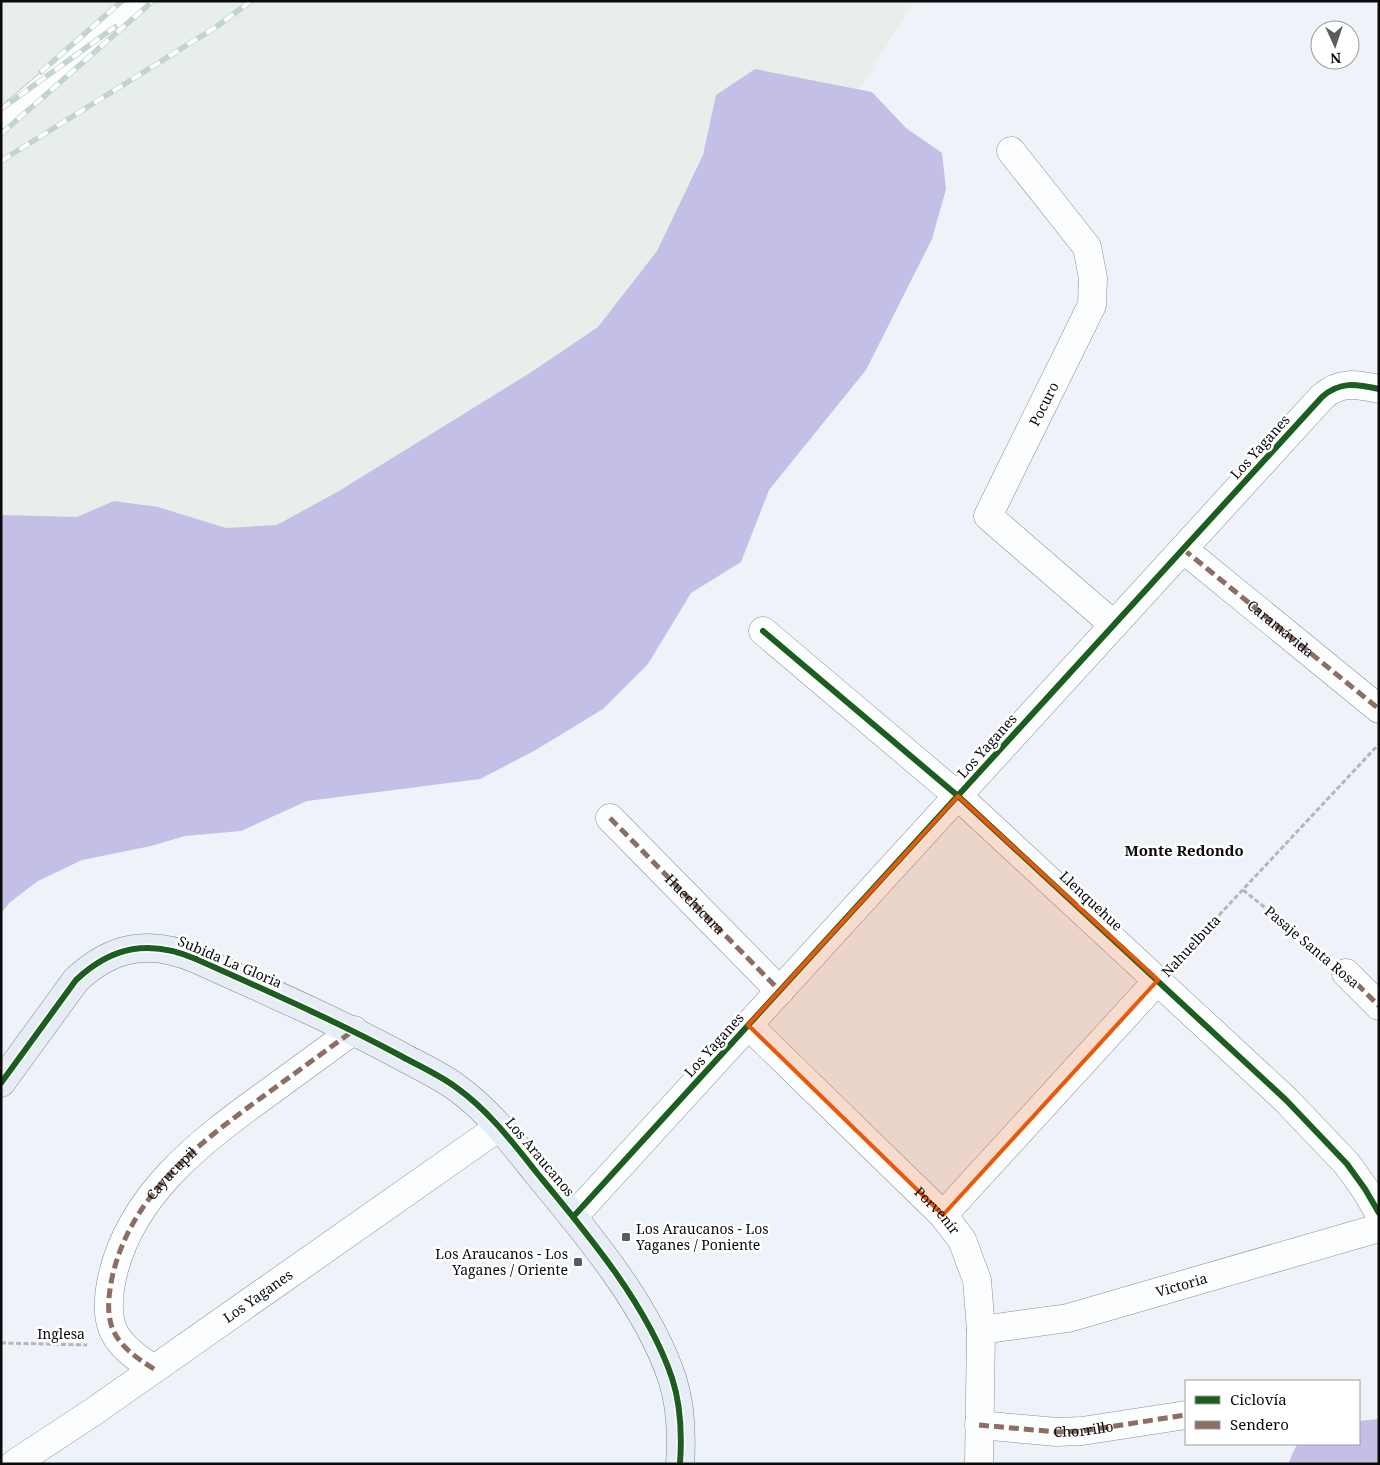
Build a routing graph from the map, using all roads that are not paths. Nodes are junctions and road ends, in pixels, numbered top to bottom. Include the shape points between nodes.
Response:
1 (139, 1) edge
2 (1, 119) edge
3 (1012, 150) dead end
4 (1379, 389) edge
5 (1184, 549) junction
6 (1114, 625) junction
7 (763, 631) dead end
8 (1379, 708) edge
9 (958, 796) junction
10 (610, 818) dead end
11 (1346, 973) road end
12 (1158, 980) junction
13 (780, 991) junction
14 (1379, 1006) edge
15 (748, 1025) junction
16 (354, 1030) junction
17 (1, 1083) edge
18 (499, 1127) junction
19 (1379, 1214) edge
20 (943, 1215) junction
21 (573, 1216) junction
22 (1379, 1228) edge
23 (981, 1330) junction
24 (154, 1369) junction
25 (1185, 1415) edge
26 (979, 1425) junction
27 (14, 1464) edge
28 (680, 1464) edge
29 (979, 1464) edge

1 - 2 lane
3 - 6 street, Pocuro via 1087,247 1094,278 1092,305 988,516
4 - 5 street, Los Yaganes via 1354,384 1331,390
5 - 6 street, Los Yaganes
5 - 8 street, Caramávida
6 - 9 street, Los Yaganes
7 - 9 street, Llenquehue
9 - 12 street, Llenquehue
9 - 13 street, Los Yaganes
10 - 13 street, Huechicura
11 - 14 street, Pasaje Santa Rosa
12 - 19 street, Llenquehue via 1322,1136 1347,1164
12 - 20 street, Nahuelbuta
13 - 15 street, Los Yaganes
15 - 20 street, Porvenír
15 - 21 street, Los Yaganes
16 - 17 street, Subida La Gloria via 178,951 141,947 105,958 89,967
16 - 18 street, Los Araucanos via 456,1087
16 - 24 street, Cayucupil via 215,1131 167,1176 146,1204 128,1235 111,1284 110,1317 120,1344
18 - 21 street, Los Araucanos
18 - 24 street, Los Yaganes
20 - 23 street, Porvenír via 962,1240 974,1267
21 - 28 street, Los Araucanos via 639,1310 658,1345 672,1378 679,1409
22 - 23 street, Victoria via 1068,1318
23 - 26 street, Porvenír
24 - 27 street, Los Yaganes
25 - 26 street, Chorrillo via 1082,1431
26 - 29 street, Porvenír

